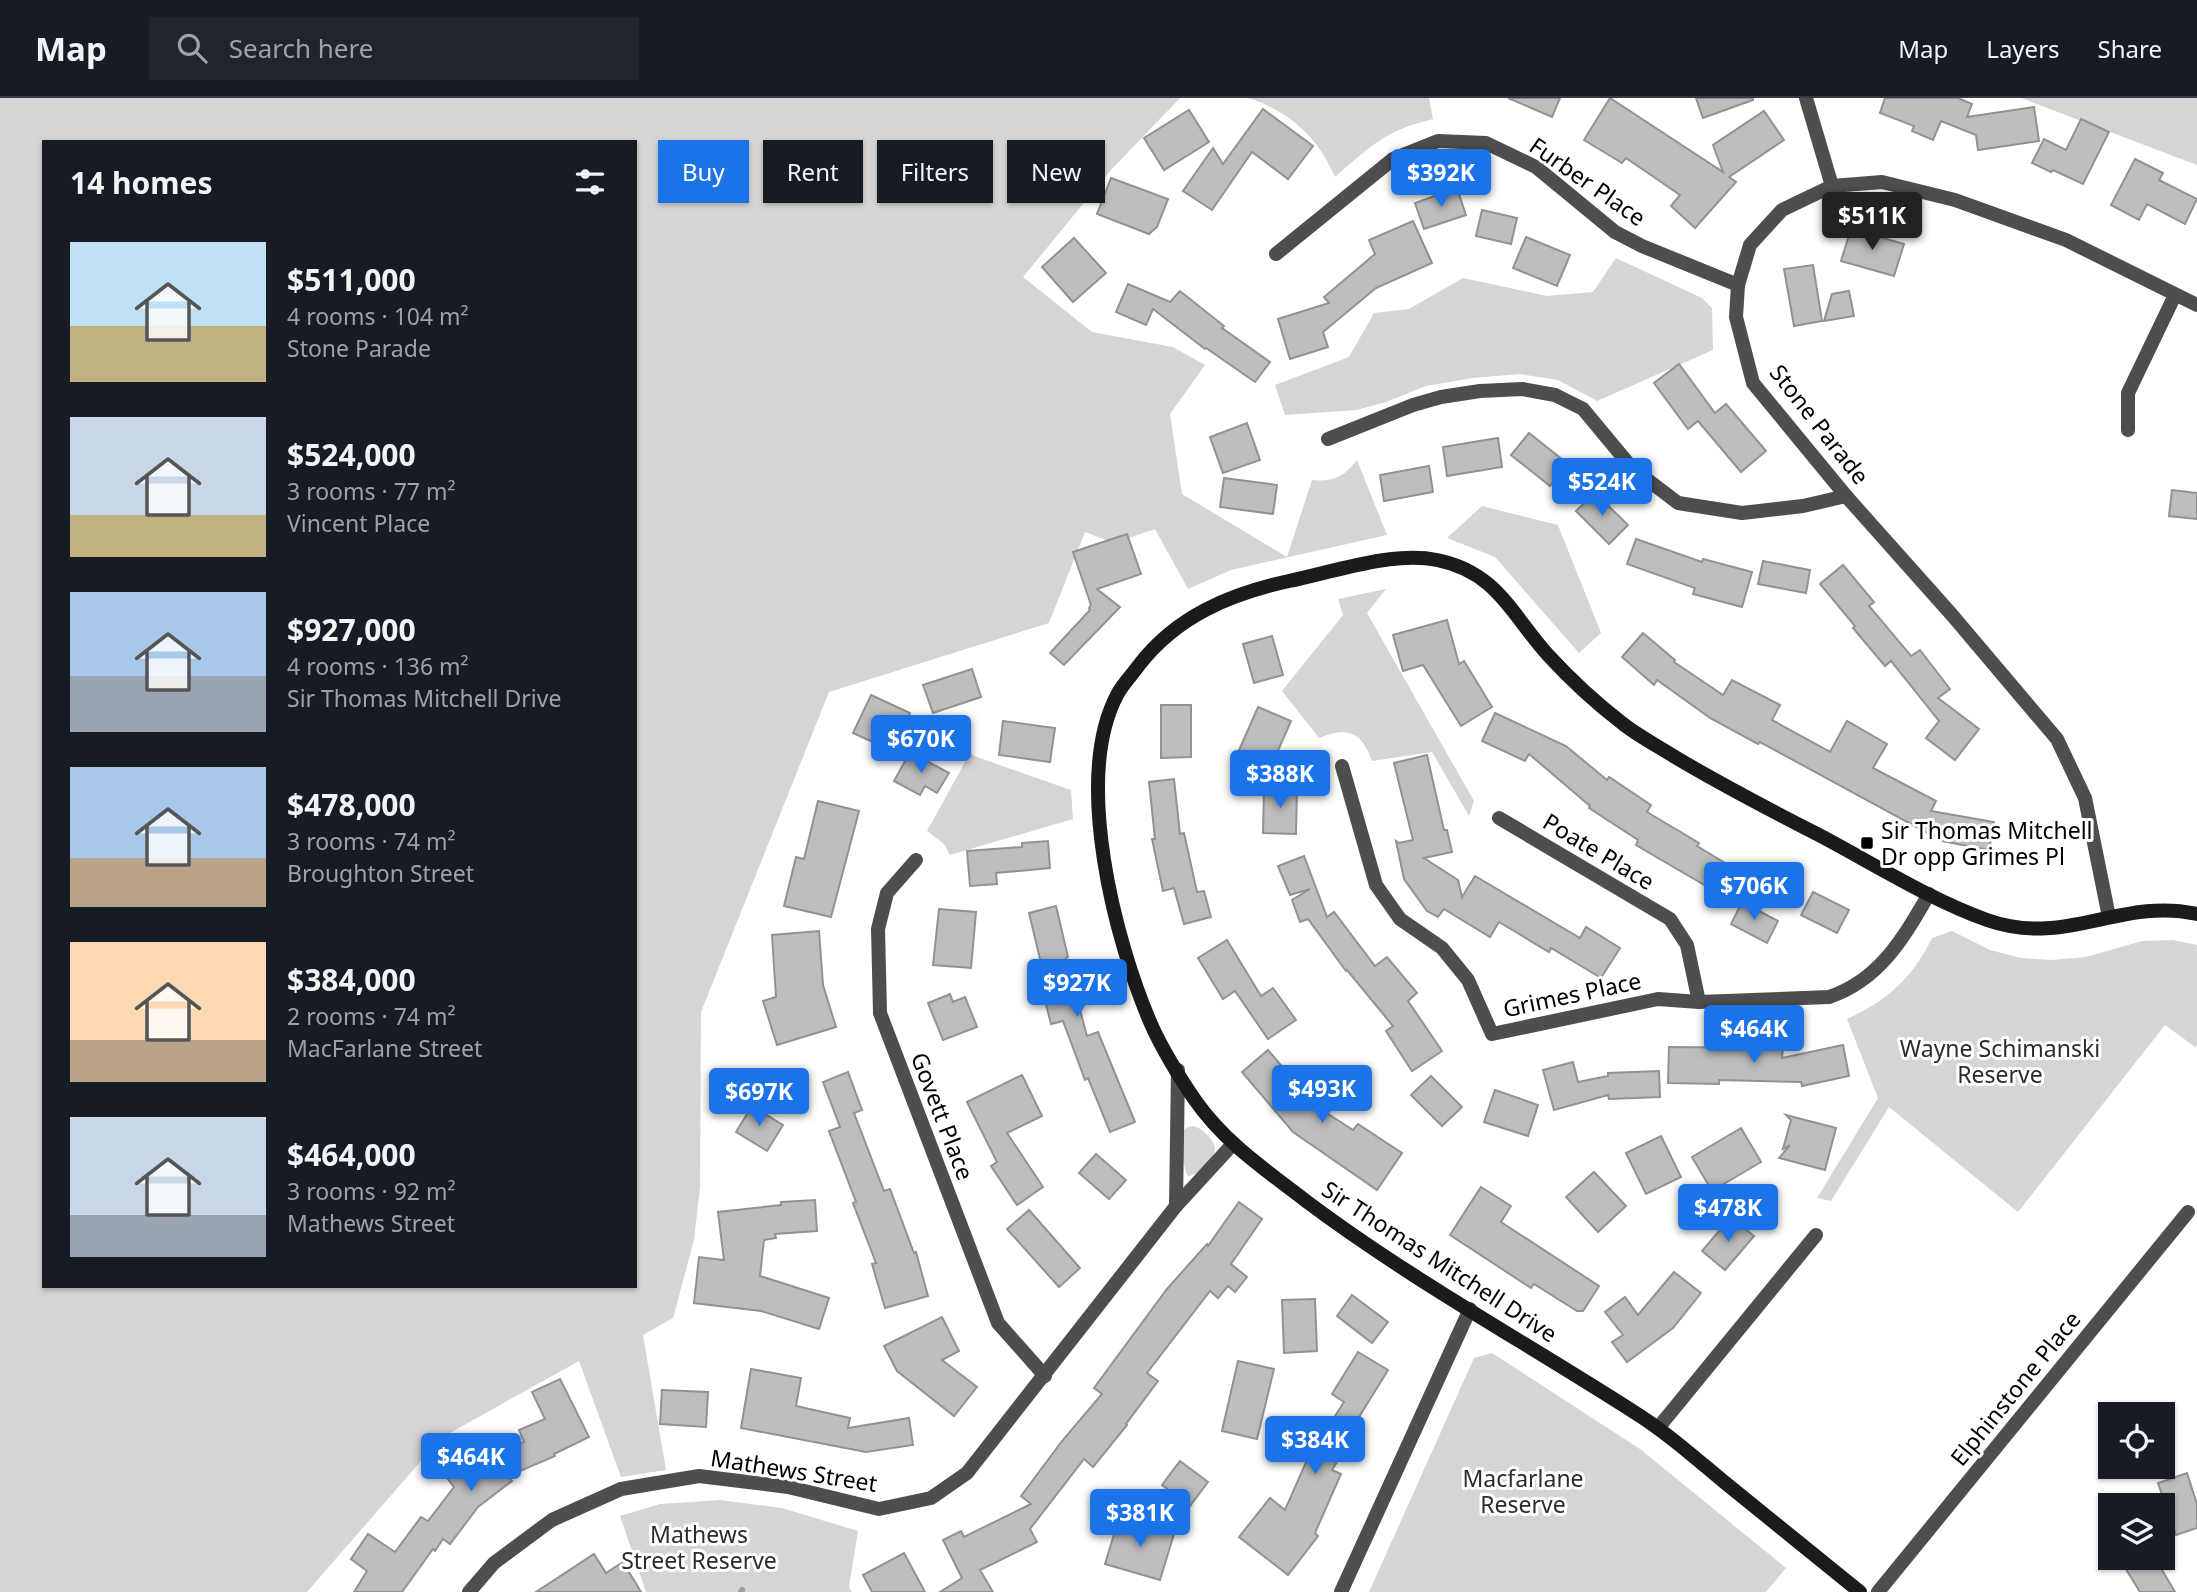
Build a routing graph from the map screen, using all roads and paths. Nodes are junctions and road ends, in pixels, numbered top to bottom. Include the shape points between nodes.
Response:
1 (1806, 98) edge
2 (1832, 186) junction
3 (1276, 254) dead end
4 (1738, 285) junction
5 (2175, 295) junction
6 (2197, 305) edge
7 (2128, 430) dead end
8 (1328, 439) dead end
9 (1846, 496) junction
10 (1342, 766) dead end
11 (1499, 818) dead end
12 (916, 860) dead end
13 (1930, 894) junction
14 (2197, 914) edge
15 (2109, 917) junction
16 (1699, 1002) junction
17 (1178, 1070) junction
18 (1232, 1145) junction
19 (1176, 1206) junction
20 (2188, 1212) dead end
21 (1816, 1235) dead end
22 (1470, 1309) junction
23 (1045, 1376) junction
24 (1658, 1428) junction
25 (469, 1592) edge
26 (1341, 1592) edge
27 (1860, 1592) edge
28 (1878, 1592) edge

1 - 2 street
2 - 4 street, Stone Parade via 1782,210 1750,245
2 - 5 street, Stone Parade via 1882,183 1955,200 2066,240
3 - 4 street, Furber Place via 1393,159 1438,141 1486,143 1536,167 1615,232
4 - 9 street, Stone Parade via 1736,317 1753,383
5 - 6 street, Stone Parade
5 - 7 street via 2128,393
8 - 9 street via 1441,397 1522,389 1555,395 1583,409 1632,468 1678,502 1742,513
9 - 15 street, Stone Parade via 2057,739 2085,798
10 - 16 street, Grimes Place via 1376,885 1401,919 1442,948 1468,980 1492,1034 1658,999
11 - 16 street, Poate Place via 1670,919 1687,945
12 - 23 street, Govett Place via 887,893 878,929 880,1013 998,1323
13 - 15 street, Sir Thomas Mitchell Drive via 2022,929 2056,929
13 - 16 street, Grimes Place via 1882,964 1848,991 1829,997
13 - 17 street, Sir Thomas Mitchell Drive via 1712,779 1627,728 1563,671 1496,588 1475,574 1445,562 1397,559 1263,587 1224,600 1156,643 1117,693 1100,738 1098,801 1112,911 1152,1027
14 - 15 street, Sir Thomas Mitchell Drive via 2156,908
17 - 18 street, Sir Thomas Mitchell Drive via 1196,1101
17 - 19 street
18 - 19 street, Mathews Street
18 - 22 street, Sir Thomas Mitchell Drive via 1362,1243
19 - 23 street, Mathews Street
20 - 28 street, Elphinstone Place
21 - 24 street
22 - 24 street, Sir Thomas Mitchell Drive
22 - 26 street
23 - 25 street, Mathews Street via 967,1473 930,1498 879,1509 788,1487 699,1476 621,1489 552,1520 495,1563
24 - 27 street, Sir Thomas Mitchell Drive

